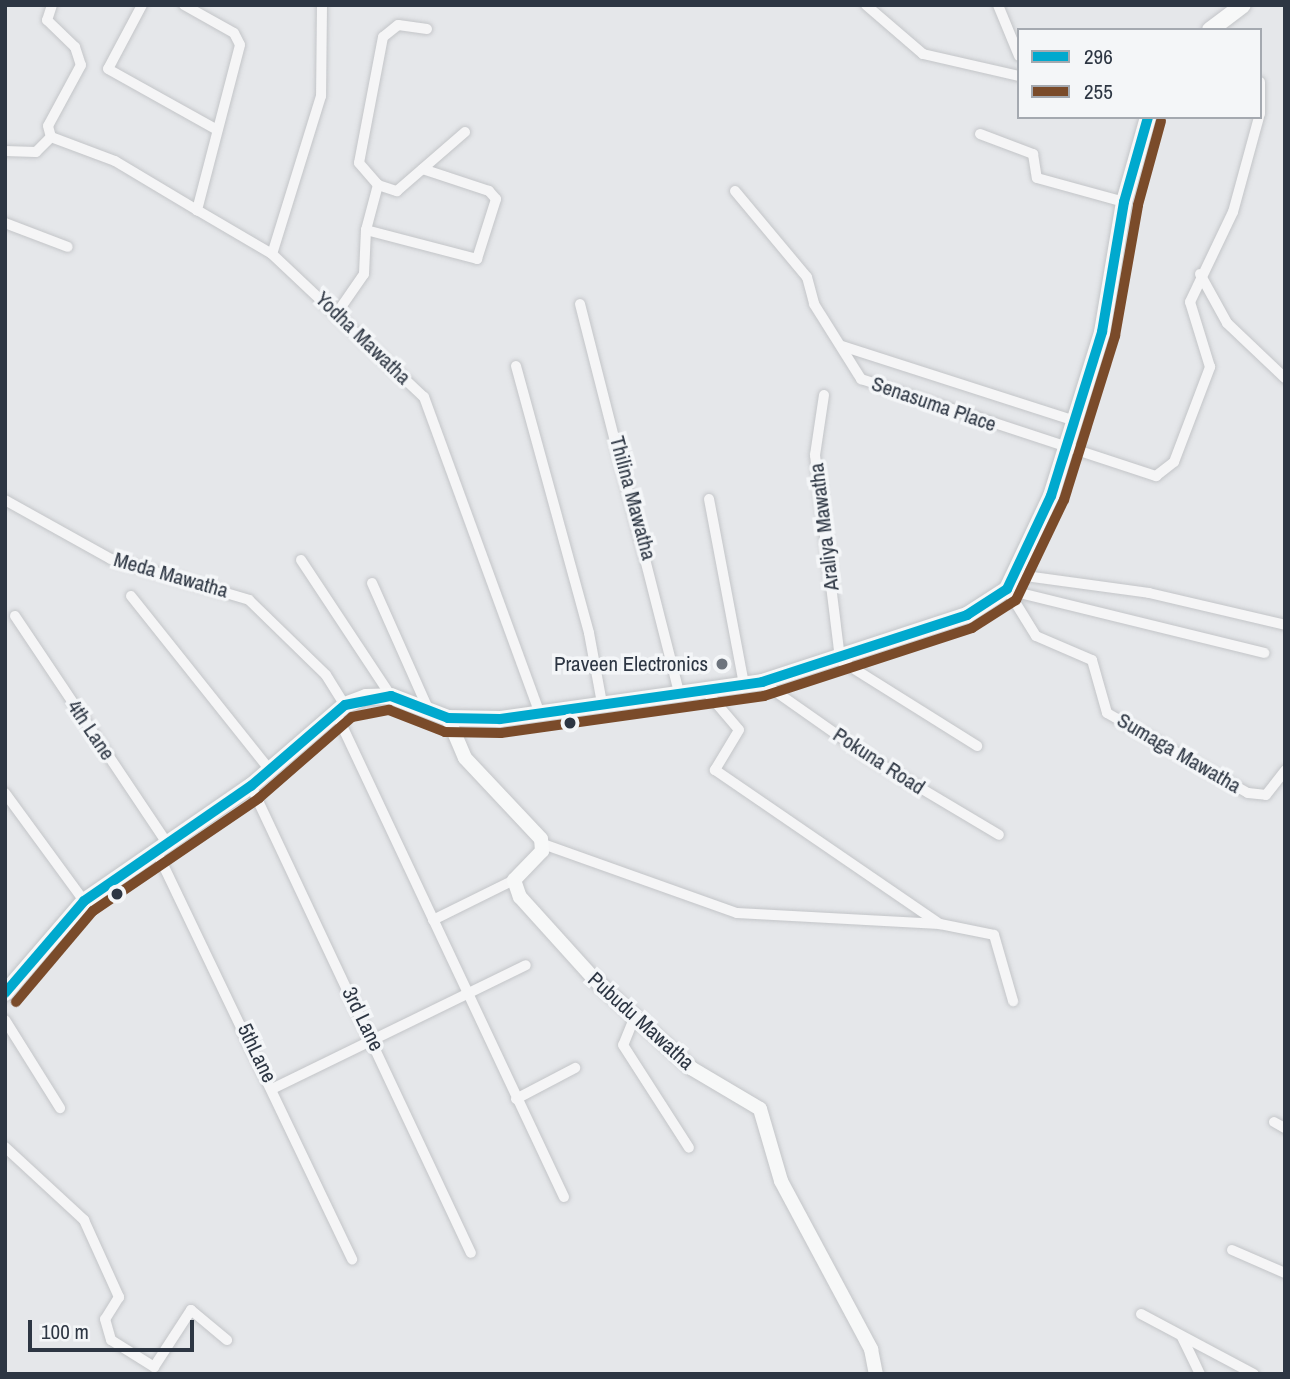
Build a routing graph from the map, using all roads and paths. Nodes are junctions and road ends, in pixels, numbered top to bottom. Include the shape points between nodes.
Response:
1 (52, 5) edge
2 (142, 5) edge
3 (184, 5) edge
4 (322, 5) edge
5 (866, 5) edge
6 (998, 5) edge
7 (1243, 5) edge
8 (1212, 28) edge
9 (427, 29) dead end
10 (1017, 51) edge
11 (1017, 76) edge
12 (1147, 119) edge
13 (1259, 119) edge
14 (217, 130) junction
15 (466, 132) dead end
16 (980, 134) dead end
17 (51, 136) junction
18 (5, 151) edge
19 (424, 169) junction
20 (379, 185) junction
21 (735, 191) dead end
22 (1124, 202) junction
23 (197, 210) junction
24 (5, 223) edge
25 (366, 230) junction
26 (68, 247) dead end
27 (272, 254) junction
28 (1200, 274) junction
29 (580, 304) dead end
30 (337, 313) junction
31 (842, 346) junction
32 (516, 366) dead end
33 (1285, 378) edge
34 (824, 395) dead end
35 (1075, 421) junction
36 (1067, 448) junction
37 (709, 499) dead end
38 (5, 500) edge
39 (301, 560) dead end
40 (1018, 575) junction
41 (372, 583) dead end
42 (1008, 589) junction
43 (131, 596) dead end
44 (15, 616) dead end
45 (1285, 625) edge
46 (1264, 653) dead end
47 (840, 660) junction
48 (762, 682) junction
49 (744, 685) junction
50 (705, 690) junction
51 (680, 695) junction
52 (391, 696) junction
53 (601, 703) junction
54 (341, 709) junction
55 (430, 712) junction
56 (540, 714) junction
57 (448, 718) junction
58 (977, 746) dead end
59 (270, 770) junction
60 (1285, 771) edge
61 (251, 786) junction
62 (5, 793) edge
63 (999, 835) dead end
64 (543, 844) junction
65 (162, 847) junction
66 (514, 880) junction
67 (84, 901) junction
68 (433, 920) junction
69 (940, 924) junction
70 (526, 965) dead end
71 (7, 988) edge
72 (471, 997) junction
73 (1013, 1001) dead end
74 (635, 1017) junction
75 (5, 1020) edge
76 (375, 1042) junction
77 (575, 1068) dead end
78 (274, 1088) junction
79 (516, 1099) junction
80 (60, 1108) dead end
81 (1274, 1122) dead end
82 (1285, 1128) edge
83 (5, 1147) edge
84 (689, 1148) dead end
85 (564, 1197) dead end
86 (1233, 1251) dead end
87 (471, 1252) dead end
88 (352, 1259) dead end
89 (1285, 1273) edge
90 (1141, 1314) dead end
91 (1182, 1337) junction
92 (227, 1340) dead end
93 (876, 1374) edge
94 (1200, 1374) edge
95 (1255, 1374) edge

1 - 17 street via 47,20 75,47 81,65 48,126
2 - 14 street via 108,69
3 - 14 street via 234,33 240,45
4 - 27 street via 321,96
5 - 11 street via 923,54
6 - 10 street
7 - 8 main road
9 - 20 street via 398,25 383,37 359,163
12 - 22 main road
13 - 28 street, Senasuma Place via 1233,212
14 - 23 street
15 - 19 street
16 - 22 street via 1033,155 1037,178
17 - 18 street via 36,152
17 - 23 street, Yodha Mawatha via 115,161
19 - 20 street via 397,191
19 - 25 street via 489,191 496,199 477,259
20 - 25 street
21 - 31 street, Senasuma Place via 795,261
22 - 35 main road via 1102,332
23 - 27 street, Yodha Mawatha
24 - 26 street
25 - 30 street via 364,272
27 - 30 street, Yodha Mawatha
28 - 33 street via 1227,323
28 - 36 street, Senasuma Place via 1190,302 1211,361 1174,462 1148,476
29 - 51 street, Thilina Mawatha
30 - 56 street, Yodha Mawatha via 424,397
31 - 35 street
31 - 36 street, Senasuma Place via 855,374 870,384
32 - 53 street via 589,633
34 - 47 street, Araliya Mawatha via 815,455
35 - 36 main road
36 - 40 main road
37 - 49 street
38 - 54 street, Meda Mawatha via 111,559 249,600 326,676
39 - 52 street
40 - 42 main road
40 - 45 street via 1149,593
41 - 55 street
42 - 46 street
42 - 47 main road via 967,615
42 - 60 street, Sumaga Mawatha via 1036,636 1091,660 1107,713 1248,793 1266,795
43 - 59 street
44 - 65 street, 4th Lane
47 - 48 main road
47 - 58 street
48 - 49 main road
48 - 63 street, Pokuna Road via 870,758
49 - 50 main road
50 - 51 main road
50 - 69 street via 738,730 715,770
51 - 53 main road
52 - 54 main road
52 - 55 main road
53 - 56 main road
54 - 59 main road
54 - 68 street, Meda Mawatha
55 - 57 main road
56 - 57 main road
57 - 64 street via 466,758
59 - 61 main road
61 - 65 main road
61 - 76 street, 3rd Lane
62 - 67 street
64 - 66 street
64 - 69 street via 737,913
65 - 67 main road
65 - 78 street, 5thLane
66 - 68 street
66 - 74 street, Pubudu Mawatha via 524,902
67 - 71 main road
68 - 72 street, Meda Mawatha
69 - 73 street via 994,935
70 - 72 street
72 - 76 street
72 - 79 street, Meda Mawatha
74 - 84 street via 622,1034 623,1045
74 - 93 street, Pubudu Mawatha via 691,1068 760,1109 781,1181 871,1349
75 - 80 street
76 - 78 street
76 - 87 street, 3rd Lane
77 - 79 street
78 - 88 street, 5thLane
79 - 85 street, Meda Mawatha
81 - 82 street
83 - 92 street via 84,1220 119,1297 105,1319 111,1340 154,1367 191,1310
86 - 89 street
90 - 91 street
91 - 94 street
91 - 95 street

